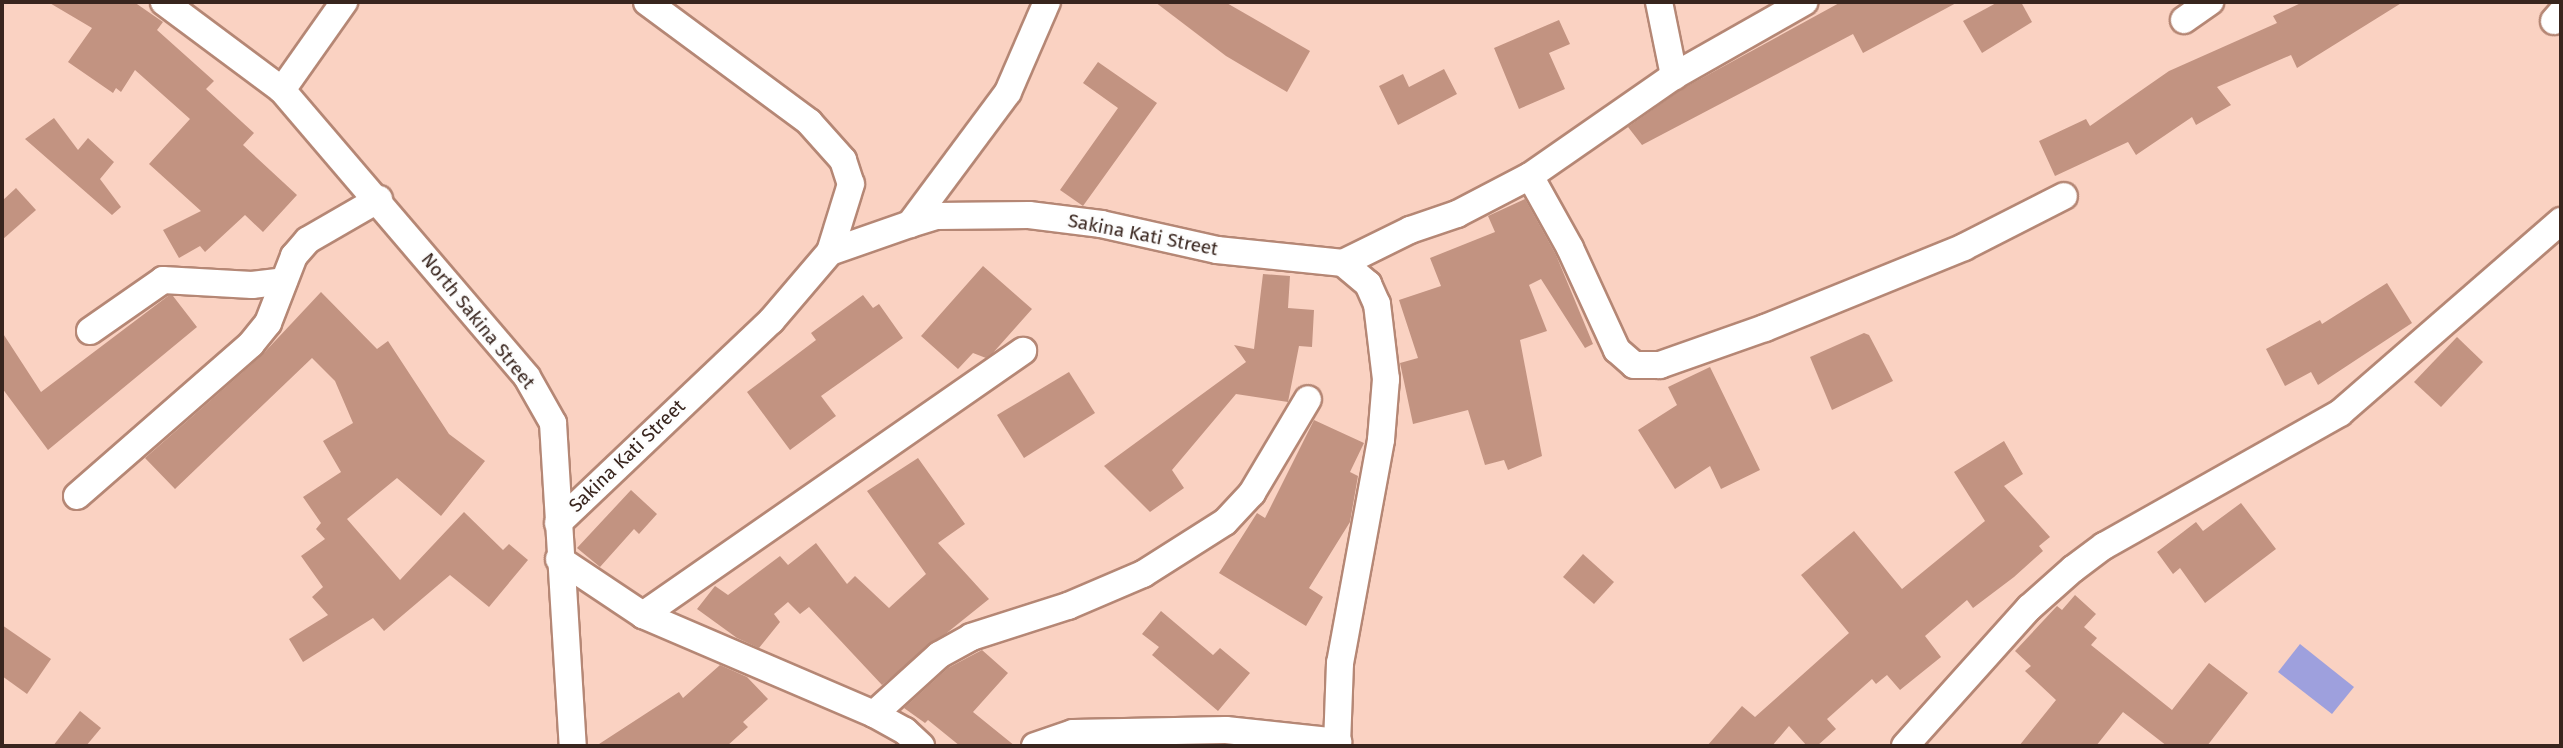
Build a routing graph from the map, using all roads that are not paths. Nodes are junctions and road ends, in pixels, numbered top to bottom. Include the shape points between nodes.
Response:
1 (164, 2) edge
2 (344, 2) edge
3 (648, 2) edge
4 (1047, 2) edge
5 (1659, 2) edge
6 (1804, 2) edge
7 (2210, 2) edge
8 (2184, 20) dead end
9 (1674, 76) junction
10 (282, 90) junction
11 (1530, 176) junction
12 (2064, 197) dead end
13 (379, 199) junction
14 (2561, 221) edge
15 (909, 224) junction
16 (830, 252) junction
17 (1343, 263) junction
18 (284, 281) junction
19 (90, 331) dead end
20 (1023, 351) dead end
21 (1308, 398) dead end
22 (77, 496) dead end
23 (558, 523) junction
24 (559, 559) junction
25 (643, 615) junction
26 (874, 714) junction
27 (1338, 744) edge
28 (573, 746) edge
29 (920, 746) edge
30 (1035, 746) edge
31 (1905, 746) edge

1 - 10 street, North Sakina Street
2 - 10 street
3 - 16 street via 809,122 843,160 851,184
4 - 15 street via 1008,92
5 - 9 street
6 - 9 street
7 - 8 street
9 - 11 street
10 - 13 street, North Sakina Street
11 - 12 street via 1617,349 1634,365 1660,365 1765,328 1964,247
11 - 17 street via 1457,214 1410,230
13 - 18 street via 307,240 293,256
13 - 23 street, North Sakina Street via 527,377 553,423
14 - 31 street via 2340,413 2116,539 2073,569 2029,608
15 - 16 street, Sakina Kati Street
15 - 17 street, Sakina Kati Street via 937,216 1029,215 1101,224 1217,250
16 - 23 street, Sakina Kati Street via 771,321
17 - 27 street via 1368,284 1377,304 1386,379 1381,440 1340,663
18 - 19 street via 252,285 163,280
18 - 22 street via 279,304 251,344
20 - 25 street
21 - 26 street via 1252,493 1225,522 1143,574 1068,606 971,637 939,655
23 - 24 street, North Sakina Street
24 - 25 street
24 - 28 street, North Sakina Street
25 - 26 street
26 - 29 street via 905,731
27 - 30 street via 1226,730 1073,733

